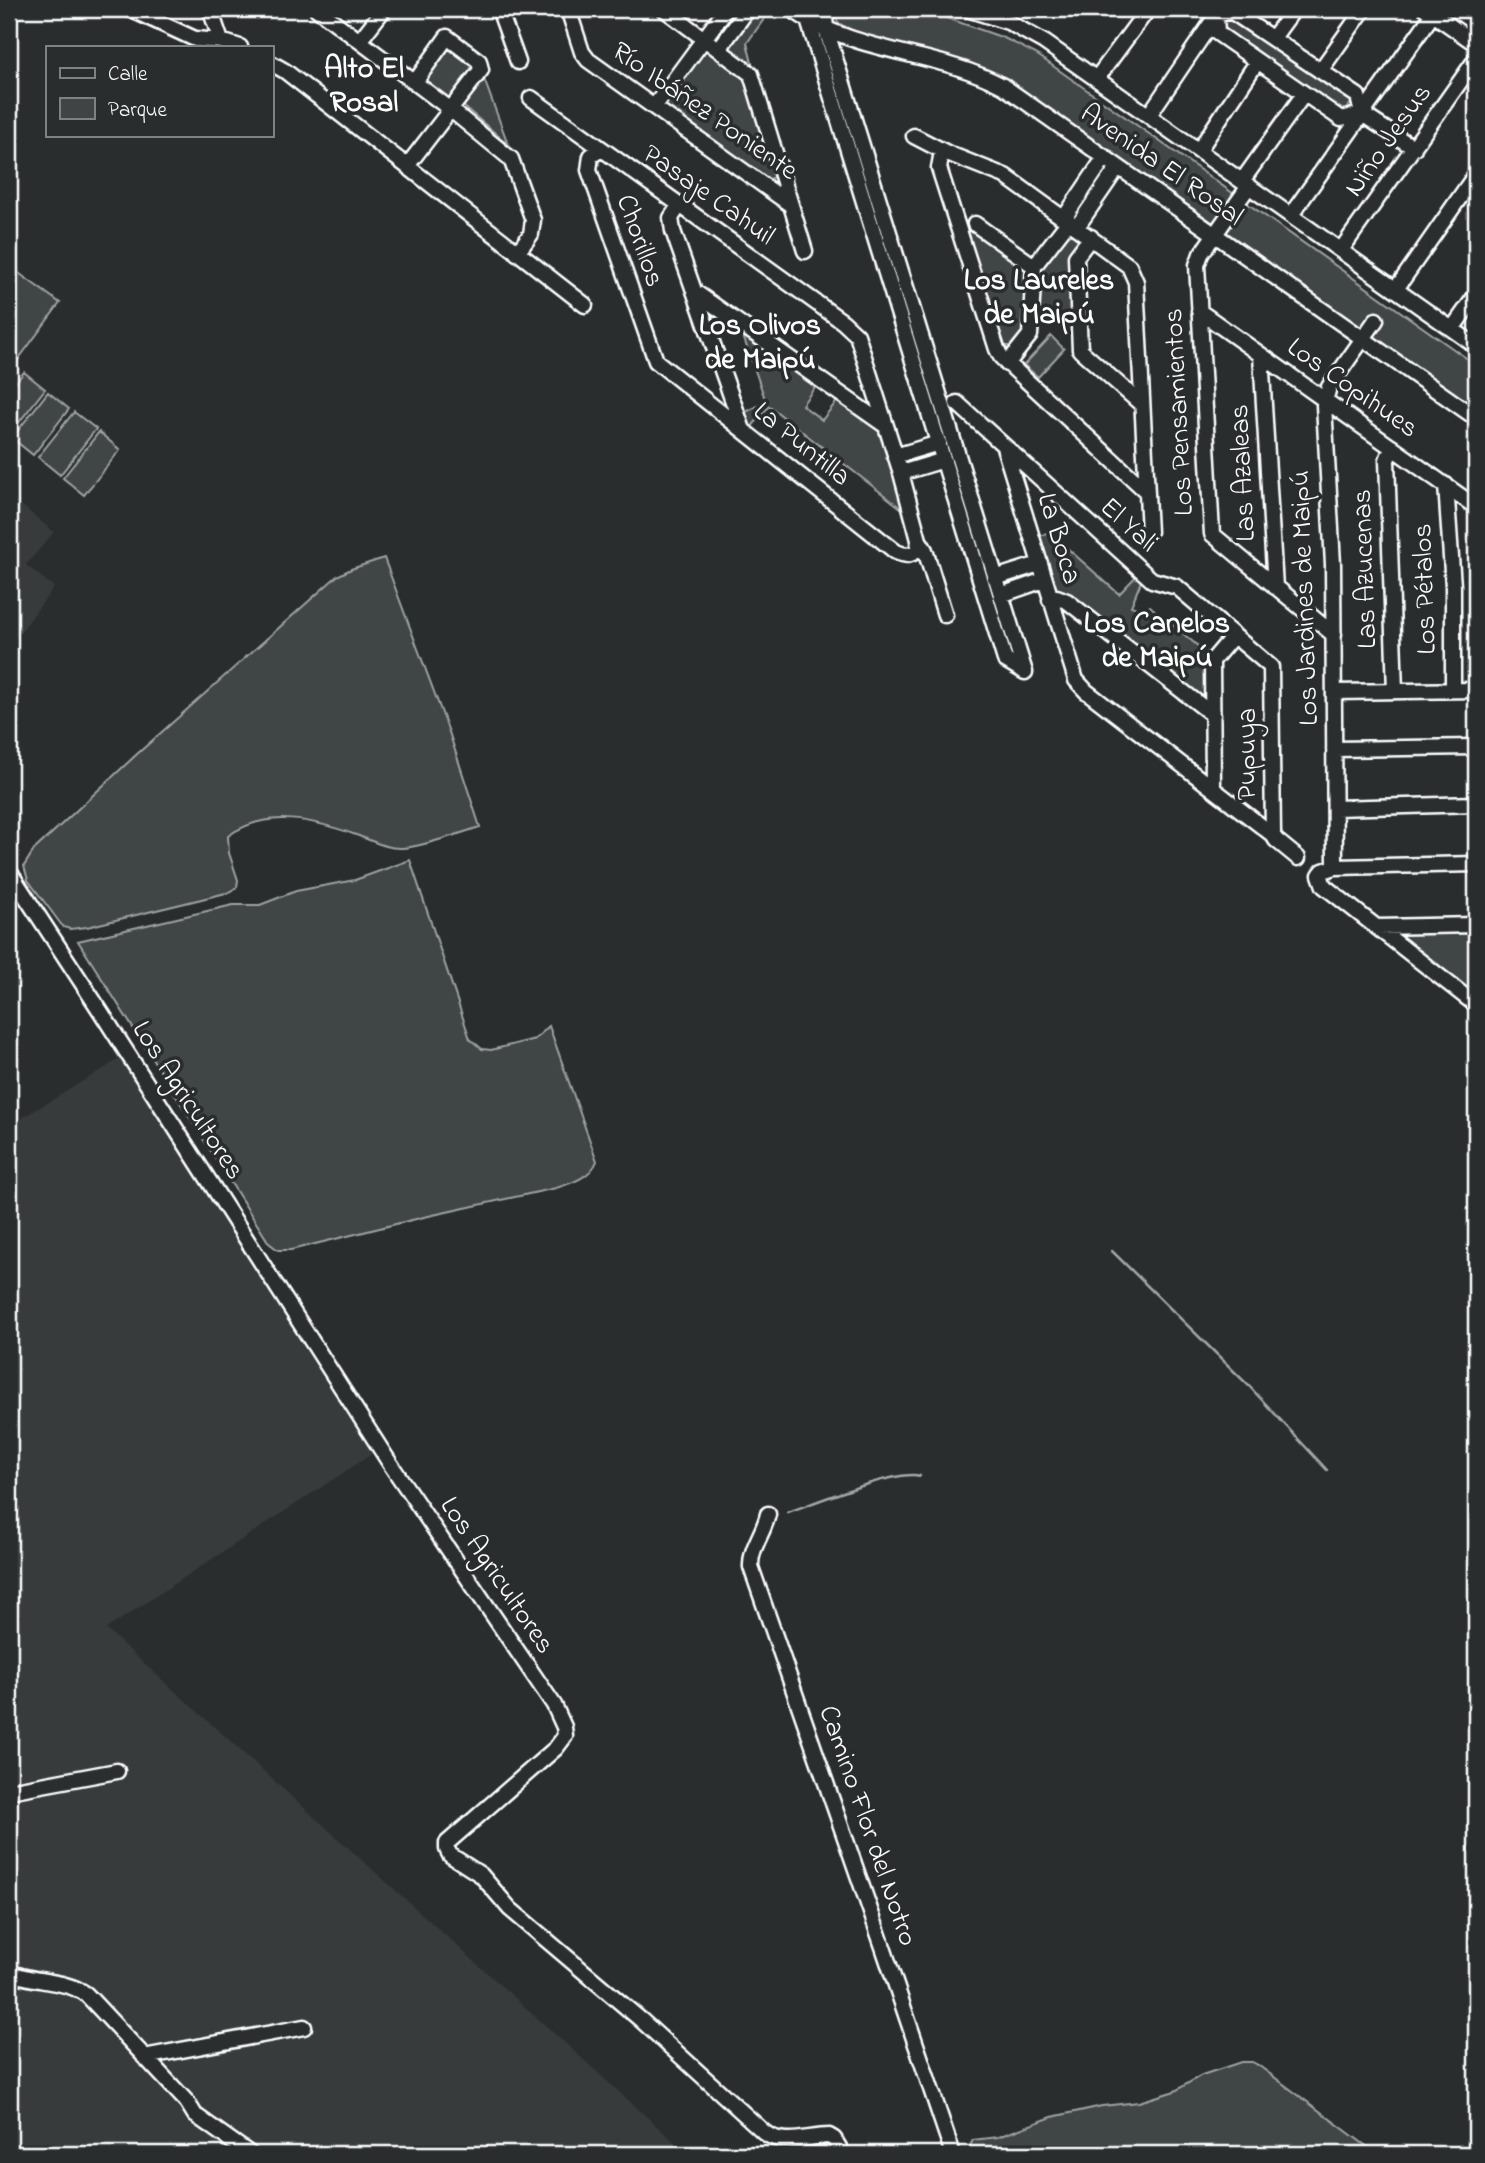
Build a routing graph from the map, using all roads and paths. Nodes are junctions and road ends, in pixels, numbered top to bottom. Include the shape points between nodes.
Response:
1 (210, 9) edge
2 (384, 9) edge
3 (499, 9) edge
4 (568, 9) edge
5 (664, 9) edge
6 (726, 9) edge
7 (748, 9) edge
8 (791, 9) edge
9 (831, 9) edge
10 (967, 9) edge
11 (1148, 9) edge
12 (1294, 9) edge
13 (1364, 9) edge
14 (134, 10) edge
15 (327, 11) edge
16 (1214, 11) edge
17 (1430, 11) edge
18 (811, 15) edge
19 (826, 29) junction
20 (704, 37) junction
21 (1273, 38) junction
22 (360, 40) junction
23 (221, 41) junction
24 (1476, 44) edge
25 (237, 46) edge
26 (719, 49) junction
27 (1476, 59) edge
28 (518, 62) dead end
29 (1258, 62) junction
30 (273, 65) edge
31 (1320, 71) junction
32 (1097, 78) junction
33 (415, 82) junction
34 (1304, 94) junction
35 (531, 98) dead end
36 (654, 107) junction
37 (450, 109) junction
38 (1362, 114) junction
39 (1149, 115) junction
40 (914, 136) dead end
41 (1414, 148) junction
42 (601, 149) junction
43 (1199, 150) junction
44 (947, 153) junction
45 (1105, 157) junction
46 (407, 166) junction
47 (1118, 167) junction
48 (1476, 174) edge
49 (1246, 184) junction
50 (792, 205) junction
51 (679, 206) junction
52 (1291, 215) junction
53 (1070, 222) junction
54 (975, 224) dead end
55 (1214, 234) junction
56 (1091, 237) junction
57 (1341, 250) junction
58 (805, 251) dead end
59 (517, 253) junction
60 (1034, 266) junction
61 (1396, 289) junction
62 (695, 291) junction
63 (1476, 295) edge
64 (584, 305) dead end
65 (1199, 311) junction
66 (1376, 320) dead end
67 (1452, 329) junction
68 (1363, 338) junction
69 (915, 342) junction
70 (1476, 346) edge
71 (652, 353) joint
72 (1261, 355) junction
73 (1007, 364) junction
74 (1325, 400) junction
75 (957, 403) dead end
76 (1141, 404) junction
77 (1476, 418) edge
78 (886, 426) junction
79 (743, 430) junction
80 (939, 443) junction
81 (1004, 446) junction
82 (1392, 447) junction
83 (895, 456) junction
84 (944, 460) junction
85 (901, 473) junction
86 (1446, 485) junction
87 (1146, 491) junction
88 (1476, 507) edge
89 (968, 513) junction
90 (1149, 532) dead end
91 (919, 540) junction
92 (1039, 564) junction
93 (996, 578) junction
94 (1044, 580) junction
95 (1275, 587) junction
96 (1001, 595) junction
97 (1050, 600) junction
98 (946, 615) dead end
99 (1234, 635) junction
100 (1334, 635) junction
101 (1272, 672) joint
102 (1453, 690) junction
103 (1476, 690) edge
104 (1395, 691) junction
105 (1334, 692) junction
106 (1213, 715) junction
107 (1476, 747) edge
108 (1335, 749) junction
109 (1213, 787) junction
110 (1476, 804) edge
111 (1335, 808) junction
112 (1273, 835) junction
113 (1298, 858) dead end
114 (1476, 864) edge
115 (1335, 867) junction
116 (9, 871) edge
117 (1476, 925) edge
118 (1377, 927) junction
119 (1476, 1004) edge
120 (768, 1514) dead end
121 (117, 1771) dead end
122 (9, 1791) edge
123 (9, 1972) edge
124 (304, 2028) dead end
125 (144, 2057) junction
126 (250, 2154) edge
127 (843, 2154) edge
128 (953, 2154) edge

1 - 23 street
2 - 22 street
3 - 28 street
4 - 36 street, Río Ibáñez Poniente via 589,60
5 - 20 street
6 - 20 street
7 - 26 street
8 - 18 street, Avenida El Rosal
9 - 19 street via 825,17
10 - 32 street, Avenida El Rosal via 1022,29
11 - 32 street
12 - 21 street
13 - 31 street
14 - 23 street via 195,39
15 - 22 street
16 - 21 street via 1231,10
16 - 29 street via 1217,33
16 - 39 street
17 - 24 street
17 - 38 street
18 - 19 street, Avenida El Rosal
18 - 69 street
19 - 45 street, Avenida El Rosal via 990,79
19 - 69 street
20 - 26 street
20 - 36 street
21 - 31 street
22 - 33 street
23 - 25 street
26 - 50 street via 751,74
27 - 41 street, Niño Jesus
29 - 34 street
29 - 43 street
30 - 46 street
31 - 38 street via 1358,96
32 - 39 street, Avenida El Rosal
33 - 37 street
33 - 37 street via 447,37 479,61 481,70
34 - 38 street via 1341,120
34 - 49 street, Los Pensamientos
35 - 42 street, Pasaje Cahuil
36 - 50 street, Río Ibáñez Poniente
37 - 46 street
37 - 59 street via 514,164 533,220 531,234
38 - 41 street
38 - 52 street
39 - 43 street, Avenida El Rosal
40 - 44 street
41 - 57 street, Niño Jesus
42 - 51 street, Pasaje Cahuil
42 - 71 street, Chorillos via 591,156 589,170
43 - 49 street, Avenida El Rosal
44 - 53 street via 1005,176
44 - 73 street via 939,168 997,349
45 - 47 street, Avenida El Rosal
45 - 53 street
46 - 59 street
47 - 53 street
47 - 55 street, Avenida El Rosal
48 - 61 street
49 - 52 street, Avenida El Rosal
49 - 55 street, Los Pensamientos
50 - 58 street
51 - 62 street via 671,223
51 - 78 street, Pasaje Cahuil via 857,335
52 - 57 street, Avenida El Rosal
53 - 56 street
53 - 60 street
54 - 60 street
55 - 65 street, Los Pensamientos via 1196,265
55 - 68 street, Avenida El Rosal
56 - 76 street via 1129,266 1136,282
56 - 76 street via 1076,257 1080,350
57 - 61 street, Avenida El Rosal
59 - 64 street
60 - 73 street via 1030,335
61 - 67 street, Avenida El Rosal
62 - 78 street
62 - 79 street
63 - 67 street
65 - 72 street, Los Copihues
65 - 95 street, Los Pensamientos via 1212,534
66 - 68 street
67 - 70 street, Avenida El Rosal
68 - 74 street
68 - 77 street, Avenida El Rosal
69 - 80 street
69 - 89 street
71 - 79 street, La Puntilla via 661,367
72 - 74 street, Los Copihues
72 - 95 street, Las Azaleas
73 - 87 street
74 - 82 street, Los Copihues
74 - 100 street, Los Jardines de Maipú
75 - 81 street, El Yali
76 - 87 street
78 - 83 street
79 - 91 street, La Puntilla via 896,552 912,555
80 - 83 street
80 - 84 street
81 - 92 street, La Boca
81 - 99 street, El Yali via 1152,580 1177,587
82 - 86 street, Los Copihues
82 - 104 street, Las Azucenas via 1387,460
83 - 85 street
84 - 85 street
84 - 89 street
85 - 91 street
86 - 88 street, Los Copihues
86 - 102 street, Los Pétalos via 1453,586
87 - 90 street
89 - 93 street
89 - 96 street via 1005,660 1025,672
91 - 98 street
92 - 93 street
92 - 94 street, La Boca
93 - 96 street
94 - 96 street
94 - 97 street, La Boca
95 - 100 street, Los Pensamientos
97 - 106 street via 1067,601
97 - 109 street, La Boca via 1080,685
99 - 101 street, El Yali via 1268,663
99 - 106 street via 1212,661
100 - 105 street, Los Jardines de Maipú
101 - 112 street, Pupuya
102 - 103 street
102 - 104 street
104 - 105 street
105 - 108 street, Los Jardines de Maipú
106 - 109 street
107 - 108 street
108 - 111 street, Los Jardines de Maipú
109 - 112 street, La Boca
110 - 111 street
111 - 115 street, Los Jardines de Maipú
112 - 113 street, La Boca
114 - 115 street
115 - 118 street via 1320,875 1324,886
116 - 127 street, Los Agricultores via 565,1727 562,1742 447,1843 450,1855 481,1875 510,1909 765,2133 783,2141 830,2136
117 - 118 street
118 - 119 street
120 - 128 street, Camino Flor del Notro via 751,1567
121 - 122 street
123 - 125 street via 86,1994
124 - 125 street
125 - 126 street via 195,2115

